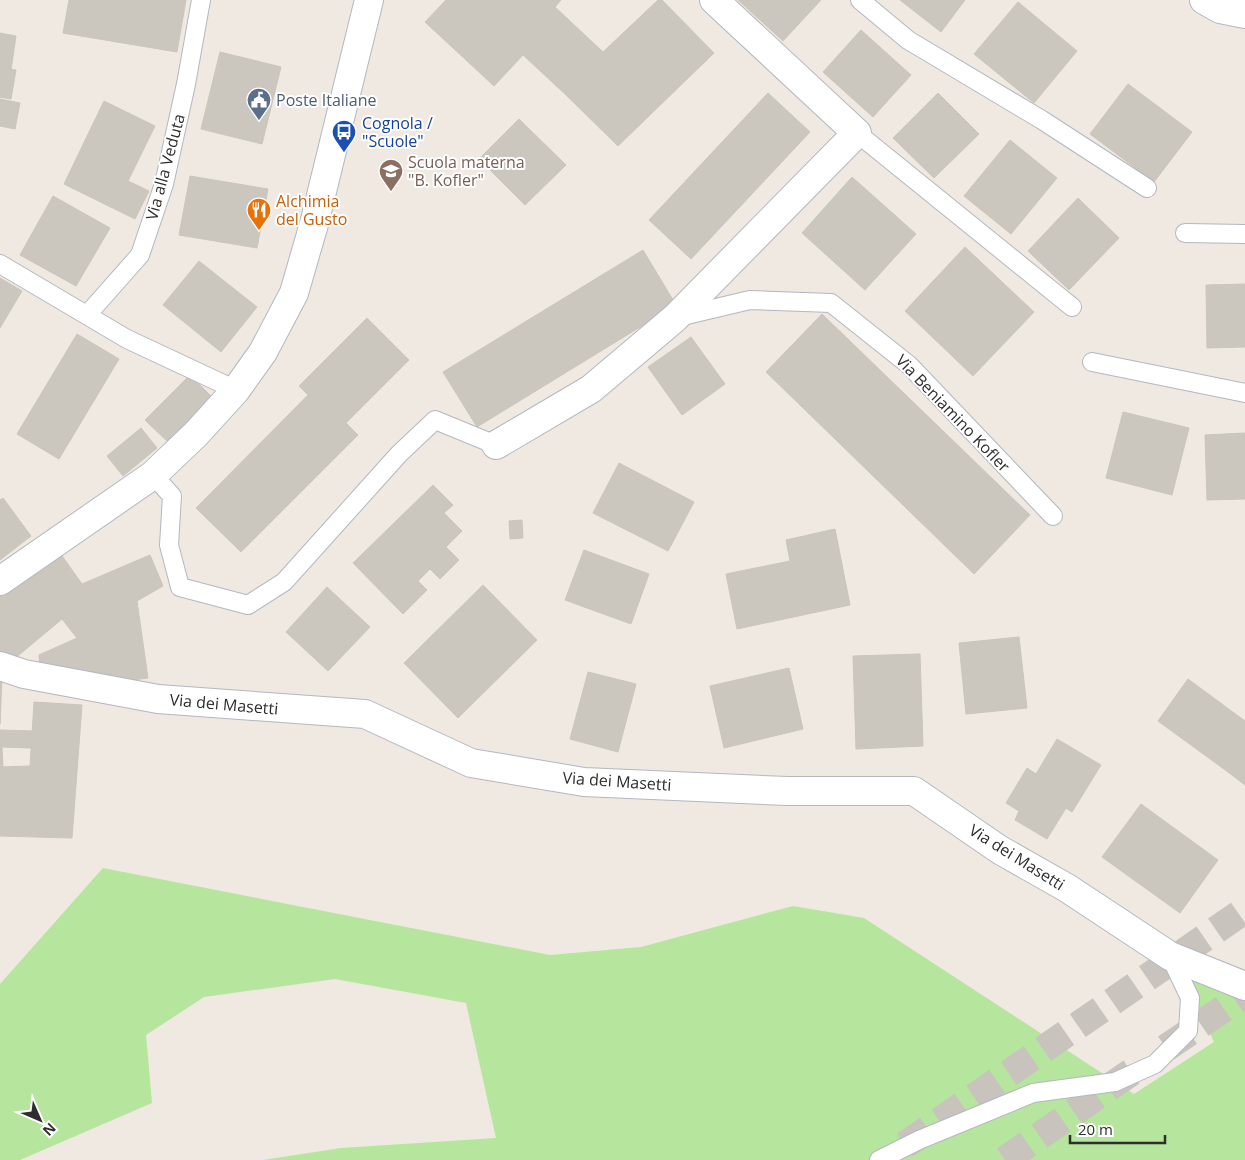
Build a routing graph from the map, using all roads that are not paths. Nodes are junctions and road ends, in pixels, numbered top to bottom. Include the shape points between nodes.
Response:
1 (201, 0) edge
2 (369, 0) edge
3 (714, 0) edge
4 (860, 0) edge
5 (1204, 0) edge
6 (1245, 14) edge
7 (857, 132) junction
8 (1147, 188) dead end
9 (1185, 233) dead end
10 (1245, 234) edge
11 (0, 264) edge
12 (1072, 307) dead end
13 (88, 315) junction
14 (675, 318) junction
15 (1092, 362) dead end
16 (236, 390) junction
17 (1245, 393) edge
18 (496, 445) joint
19 (154, 475) junction
20 (1053, 516) dead end
21 (0, 581) edge
22 (0, 666) edge
23 (1170, 956) junction
24 (1245, 986) edge
25 (879, 1160) edge

1 - 13 lane, Via alla Veduta via 164,184 140,255
2 - 16 street via 294,293 263,352
3 - 7 street
4 - 8 lane via 908,40 1042,120
5 - 6 street via 1220,9
7 - 12 lane
7 - 14 street, Via Beniamino Kofler
9 - 10 lane
11 - 13 lane
13 - 16 lane via 127,339
14 - 18 street, Via Beniamino Kofler via 591,389
14 - 20 lane, Via Beniamino Kofler via 750,300 831,303 910,365
15 - 17 lane
16 - 19 street
18 - 19 lane via 435,420 399,454 284,582 248,605 180,587 169,544 172,496
19 - 21 street
22 - 23 street, Via dei Masetti via 24,674 158,699 365,714 471,763 584,782 787,791 914,791 1000,850 1067,888
23 - 24 street, Via dei Masetti
23 - 25 lane via 1190,998 1188,1031 1155,1064 1114,1082 1033,1093

